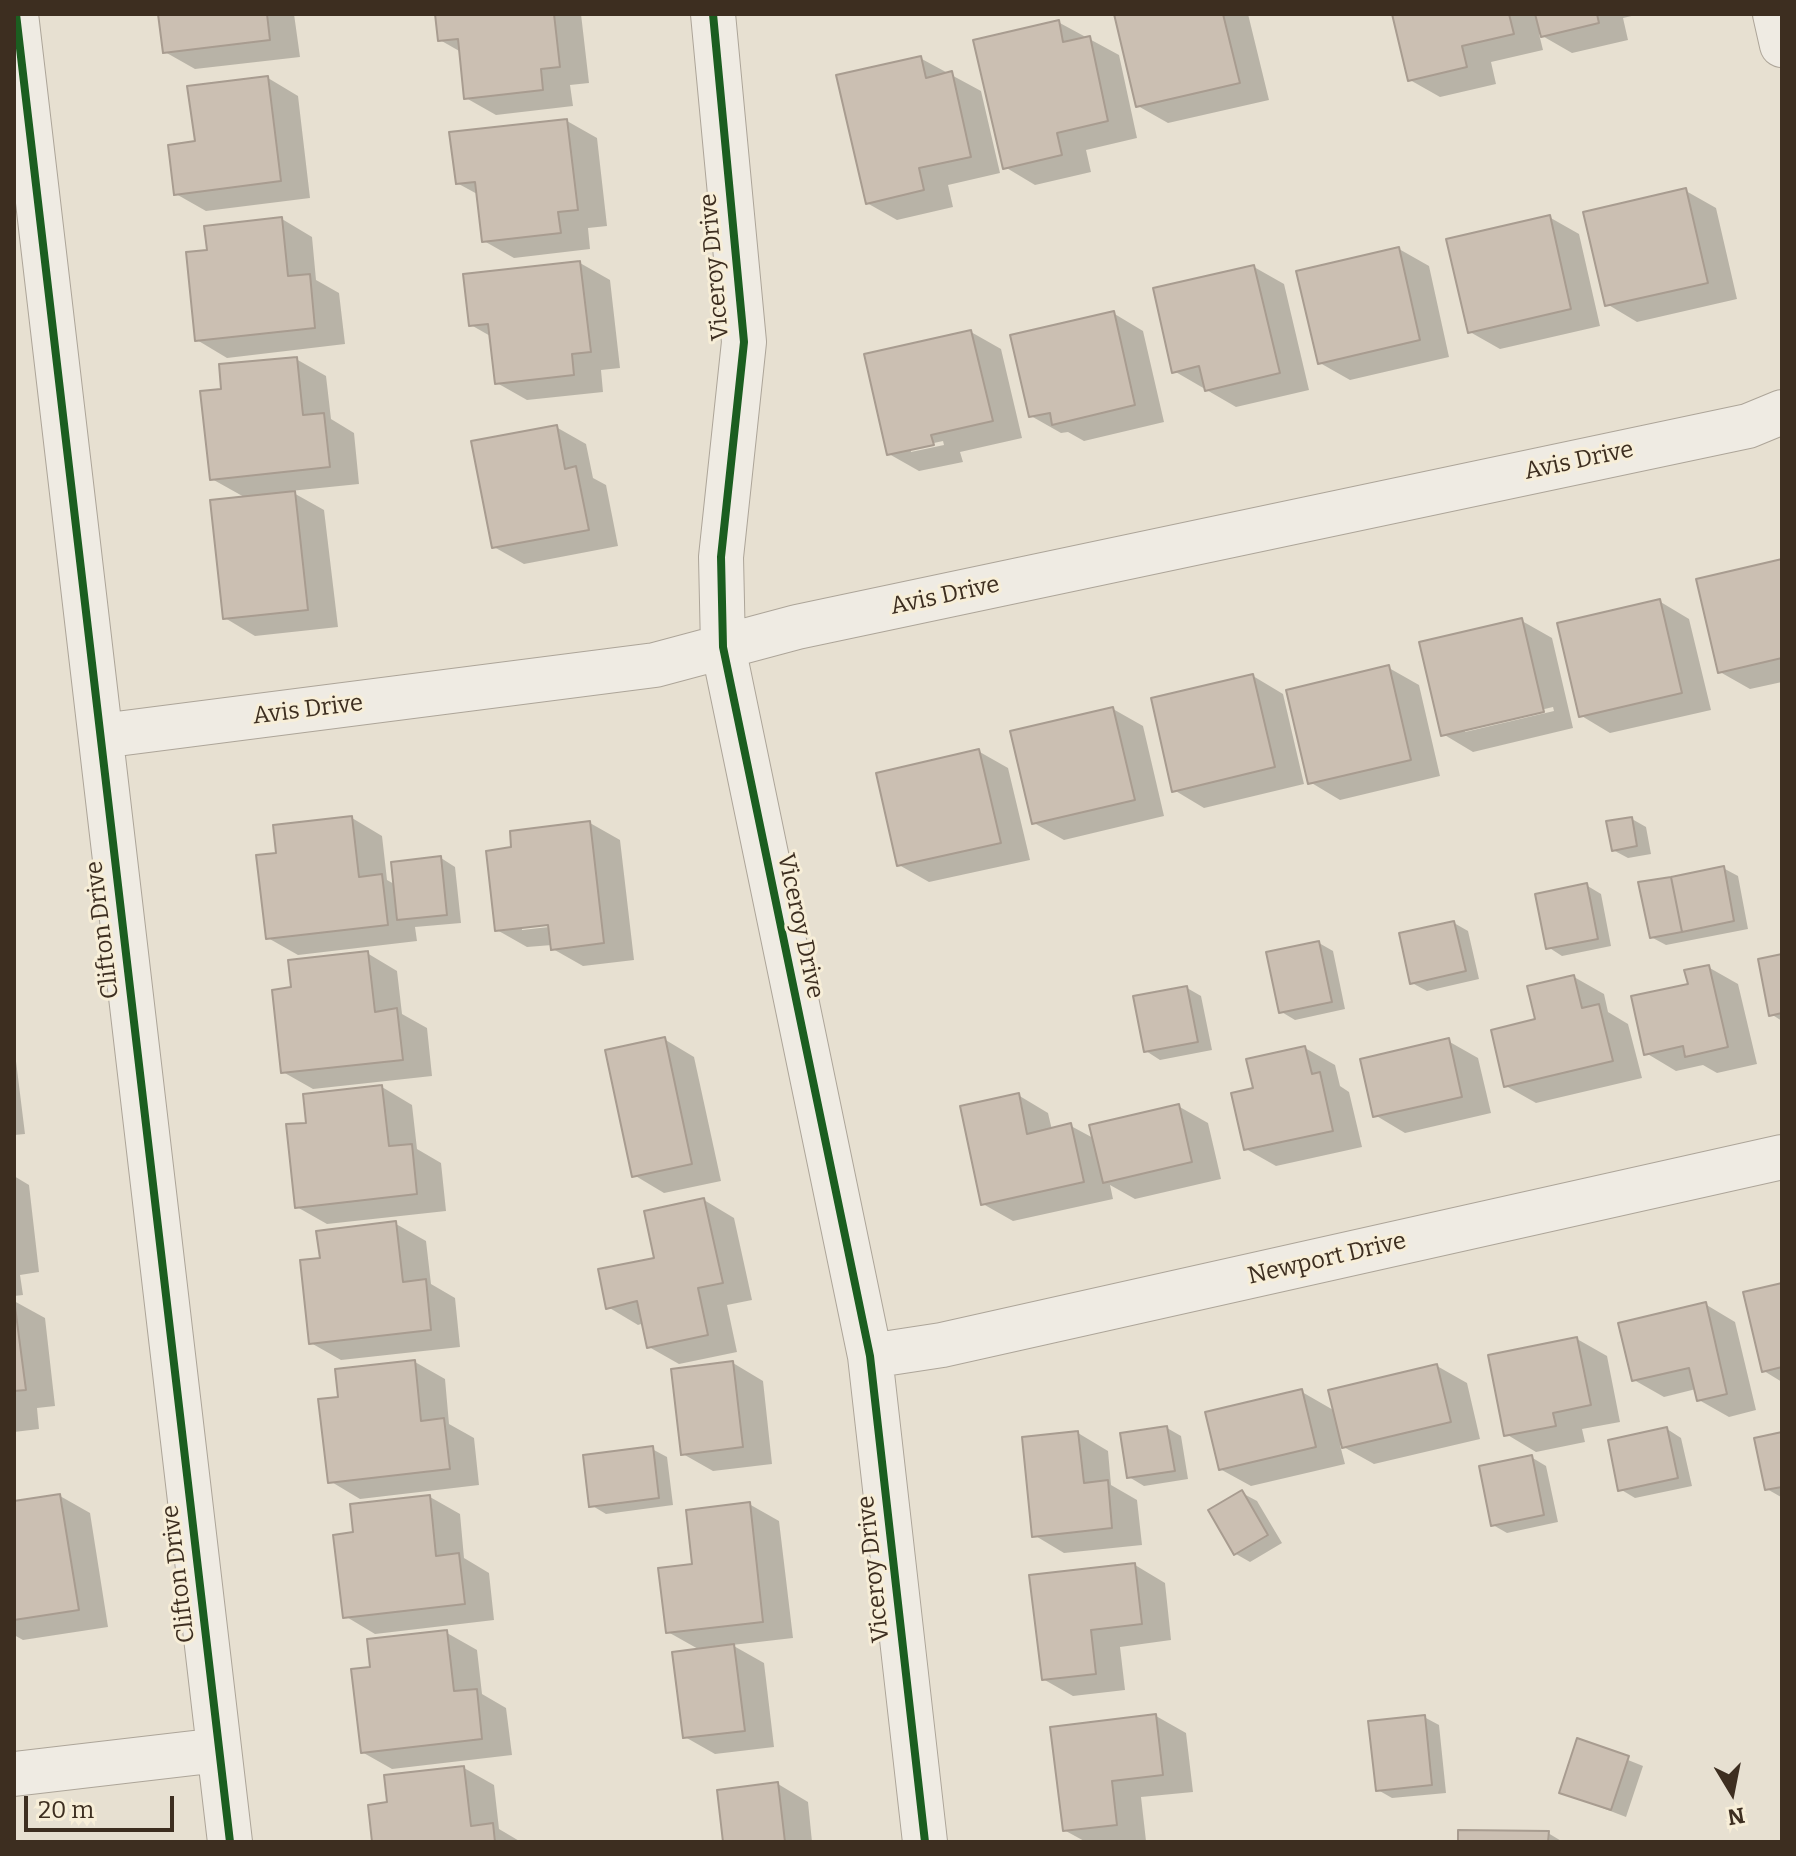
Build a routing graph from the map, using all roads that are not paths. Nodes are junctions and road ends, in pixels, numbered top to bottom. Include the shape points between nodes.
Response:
1 (16, 14) edge
2 (713, 14) edge
3 (1775, 14) edge
4 (1782, 45) edge
5 (1782, 412) edge
6 (723, 647) junction
7 (101, 736) junction
8 (1782, 1157) edge
9 (870, 1356) junction
10 (219, 1750) junction
11 (14, 1774) edge
12 (230, 1842) edge
13 (925, 1842) edge

1 - 7 street, Clifton Drive
2 - 6 street, Viceroy Drive via 744,342 721,557
3 - 4 street
5 - 6 street, Avis Drive via 1748,426
6 - 7 street, Avis Drive via 655,665
6 - 9 street, Viceroy Drive
7 - 10 street, Clifton Drive
8 - 9 street, Newport Drive via 974,1338
9 - 13 street, Viceroy Drive
10 - 11 street
10 - 12 street, Clifton Drive

